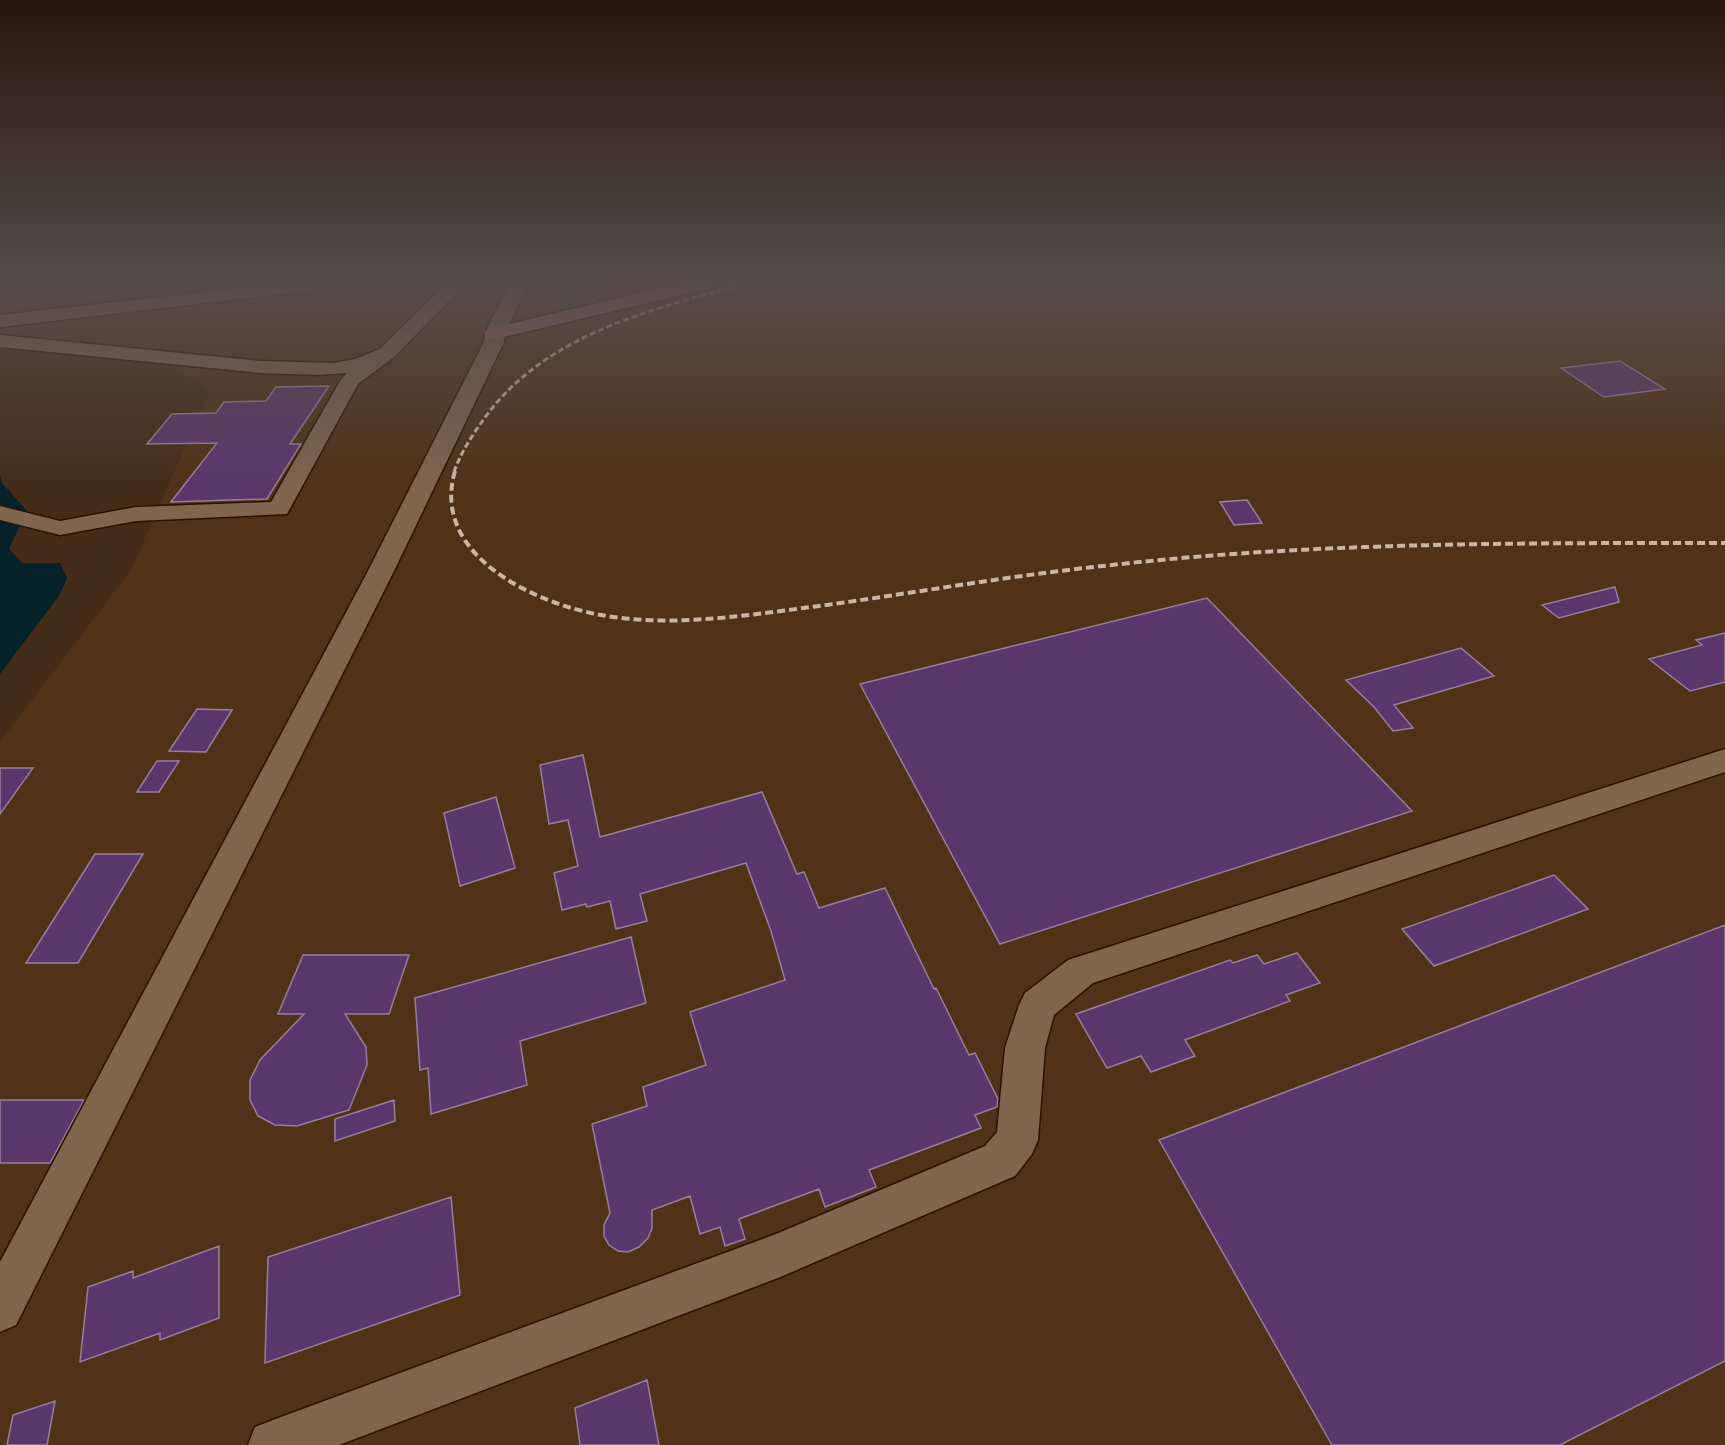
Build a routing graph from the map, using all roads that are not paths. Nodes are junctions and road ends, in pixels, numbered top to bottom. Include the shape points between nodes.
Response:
1 (94, 350) edge
2 (390, 350) edge
3 (490, 350) edge
4 (387, 353) junction
5 (0, 513) edge
6 (1725, 760) edge
7 (0, 1309) edge
8 (273, 1445) edge

1 - 4 street via 302,369 366,363
2 - 4 street
3 - 7 street via 387,560
4 - 5 street via 350,381 279,509 136,514 60,528
6 - 8 street via 1081,971 1038,1005 1025,1048 1017,1140 1000,1161 778,1256

